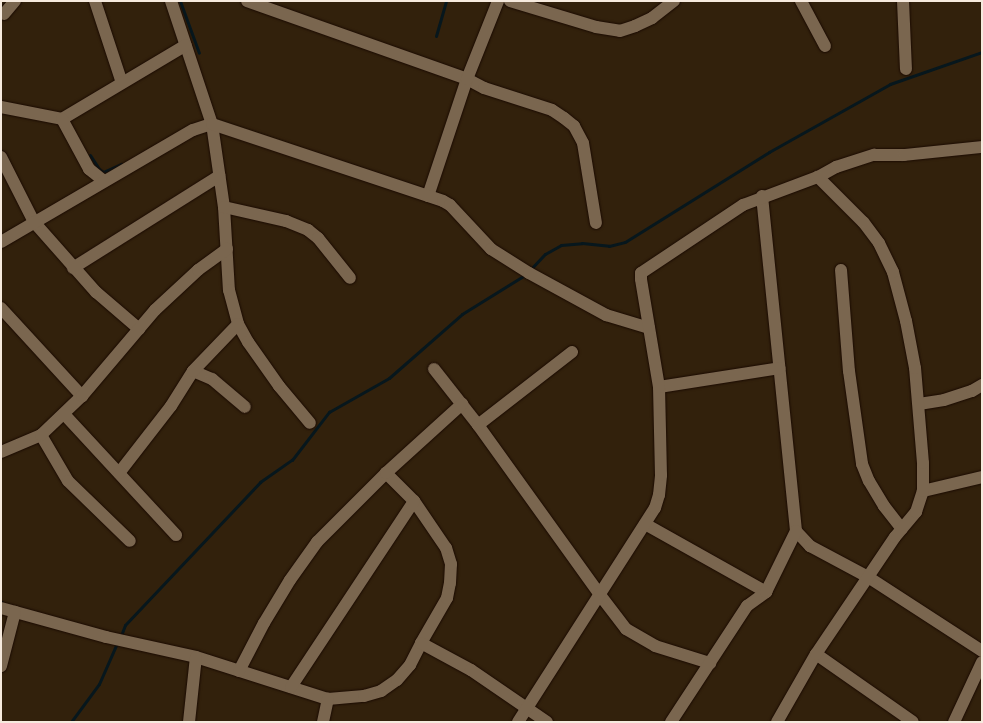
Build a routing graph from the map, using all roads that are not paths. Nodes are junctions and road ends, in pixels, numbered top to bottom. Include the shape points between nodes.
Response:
1 (15, 1) edge
2 (95, 1) edge
3 (171, 1) edge
4 (247, 1) edge
5 (498, 1) edge
6 (510, 1) edge
7 (674, 1) edge
8 (801, 1) edge
9 (903, 1) edge
10 (4, 14) dead end
11 (186, 45) junction
12 (825, 46) dead end
13 (906, 68) dead end
14 (467, 78) junction
15 (122, 83) junction
16 (1, 107) edge
17 (62, 119) junction
18 (212, 124) junction
19 (982, 147) edge
20 (1, 157) edge
21 (89, 169) junction
22 (219, 176) junction
23 (818, 177) junction
24 (104, 181) junction
25 (86, 192) junction
26 (428, 196) junction
27 (762, 196) junction
28 (224, 207) junction
29 (34, 222) junction
30 (596, 224) dead end
31 (1, 242) edge
32 (227, 249) junction
33 (73, 268) junction
34 (841, 270) dead end
35 (350, 278) dead end
36 (1, 308) edge
37 (238, 324) junction
38 (649, 328) junction
39 (139, 329) junction
40 (572, 352) dead end
41 (780, 368) junction
42 (434, 369) dead end
43 (193, 371) junction
44 (982, 385) edge
45 (659, 387) junction
46 (82, 396) junction
47 (462, 404) junction
48 (918, 404) junction
49 (245, 407) dead end
50 (64, 414) junction
51 (310, 423) dead end
52 (478, 425) junction
53 (41, 435) junction
54 (1, 452) edge
55 (119, 473) junction
56 (386, 473) junction
57 (982, 477) edge
58 (923, 491) junction
59 (414, 501) junction
60 (645, 524) junction
61 (902, 529) junction
62 (796, 531) junction
63 (176, 535) dead end
64 (130, 541) dead end
65 (868, 577) junction
66 (766, 592) junction
67 (600, 595) junction
68 (1, 608) edge
69 (15, 612) junction
70 (421, 643) junction
71 (982, 651) edge
72 (816, 654) junction
73 (196, 657) junction
74 (982, 662) edge
75 (710, 663) junction
76 (1, 666) edge
77 (239, 671) junction
78 (291, 687) junction
79 (328, 699) junction
80 (526, 708) junction
81 (189, 722) edge
82 (323, 722) edge
83 (518, 722) edge
84 (547, 722) edge
85 (672, 722) edge
86 (777, 722) edge
87 (913, 722) edge
88 (954, 722) edge

1 - 10 street
2 - 15 street
3 - 11 street
4 - 14 street
5 - 14 street
6 - 7 street via 596,27 620,31 652,18
8 - 12 street
9 - 13 street
11 - 15 street
11 - 18 street
14 - 26 street
14 - 30 street via 484,88 552,110 574,126 583,142
15 - 17 street
16 - 17 street
17 - 21 street
18 - 22 street
18 - 24 street via 193,130
18 - 26 street
19 - 23 street via 904,155 874,155 836,167
20 - 29 street
21 - 24 street
21 - 25 street
22 - 28 street
22 - 33 street
23 - 27 street
23 - 48 street via 863,222 879,243 893,272 906,321
24 - 25 street
25 - 29 street
26 - 38 street via 450,205 491,249 554,289 606,315
27 - 38 street via 743,205 642,273
27 - 41 street
28 - 32 street
28 - 35 street via 286,220 308,230 318,238
29 - 31 street
29 - 33 street
32 - 37 street via 229,290
32 - 39 street via 180,286
33 - 39 street via 96,292
34 - 61 street via 849,371 862,464 884,506
36 - 46 street
37 - 43 street
37 - 51 street via 279,386
38 - 45 street
39 - 46 street
40 - 52 street
41 - 45 street
41 - 62 street
42 - 47 street
43 - 49 street via 212,379
43 - 55 street via 171,406
44 - 48 street via 944,400
45 - 60 street via 659,495 655,508
46 - 50 street
47 - 52 street
47 - 56 street
48 - 58 street
50 - 53 street
50 - 55 street
52 - 67 street
53 - 54 street
53 - 64 street via 68,481
55 - 63 street
56 - 59 street
56 - 77 street via 318,542 290,580
57 - 58 street
58 - 61 street via 916,512
59 - 70 street via 446,548 451,564 447,598
59 - 78 street
60 - 66 street
60 - 67 street
61 - 65 street
62 - 65 street via 810,546
62 - 66 street
65 - 71 street
65 - 72 street
66 - 75 street via 747,606
67 - 75 street via 626,629 655,646
67 - 80 street
68 - 69 street
69 - 73 street via 106,637
69 - 76 street
70 - 79 street via 410,665 397,680 381,691 364,696
70 - 80 street via 471,670
72 - 86 street
72 - 87 street
73 - 77 street
73 - 81 street
74 - 88 street
75 - 85 street
77 - 78 street
78 - 79 street
79 - 82 street
80 - 83 street
80 - 84 street

